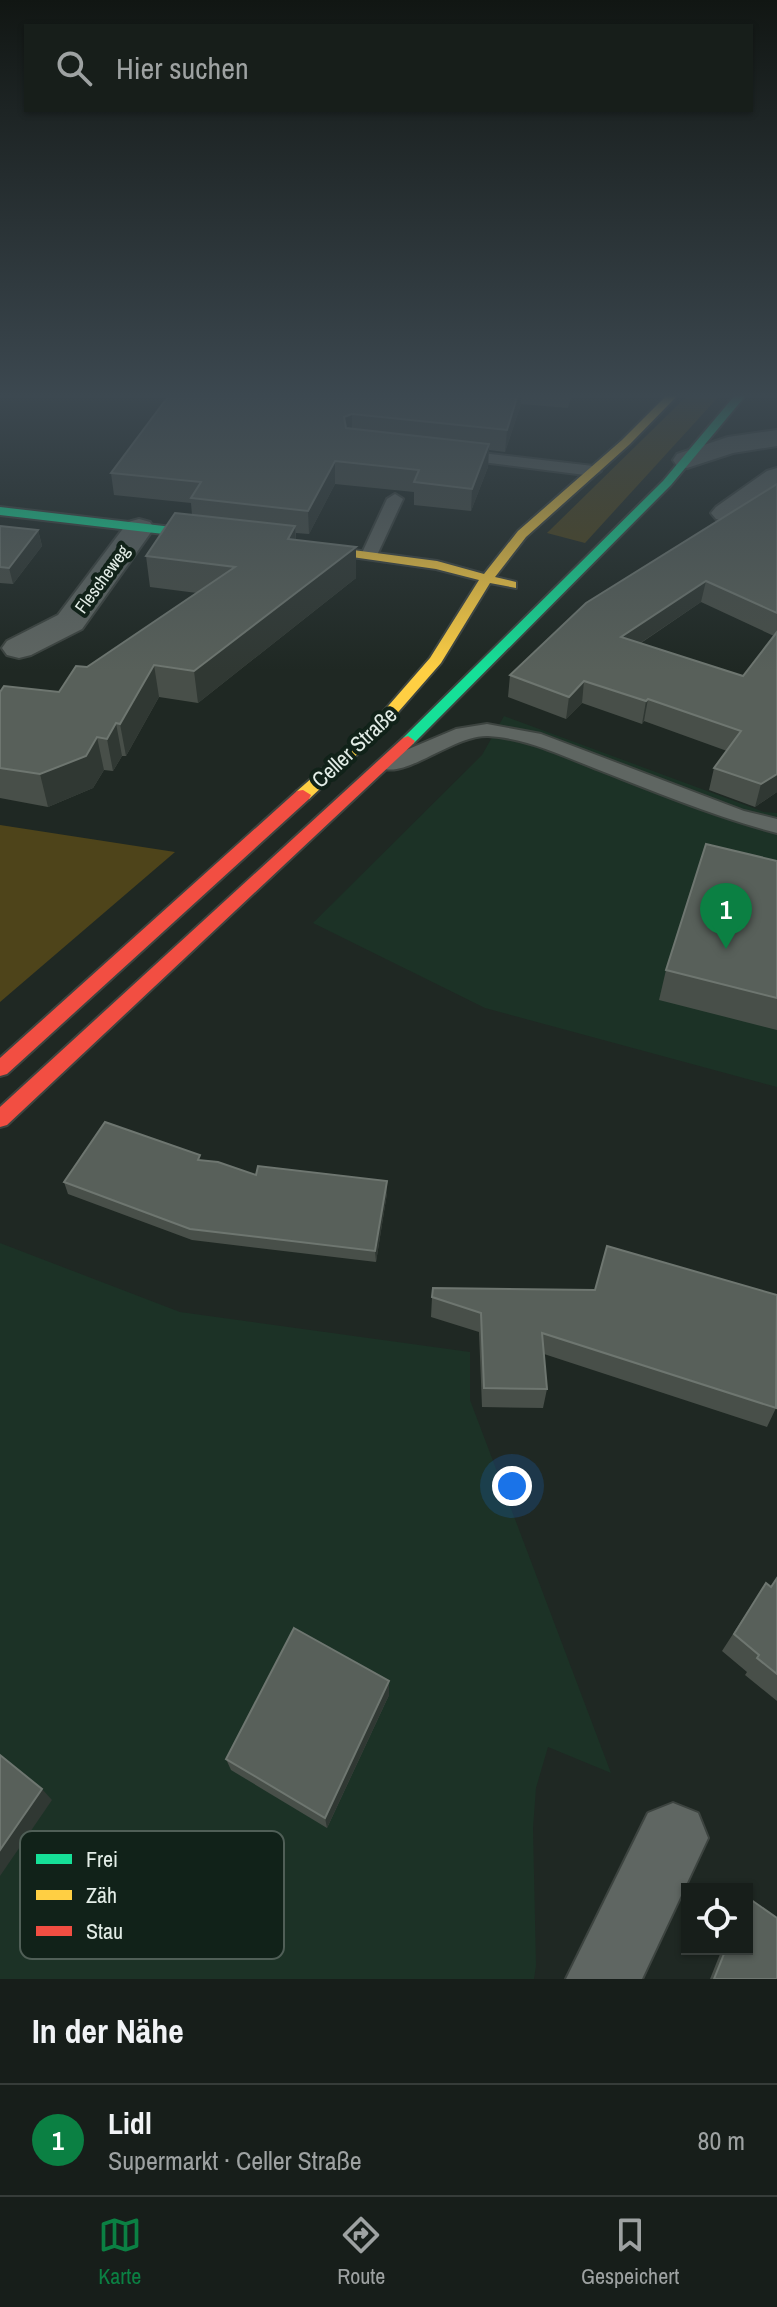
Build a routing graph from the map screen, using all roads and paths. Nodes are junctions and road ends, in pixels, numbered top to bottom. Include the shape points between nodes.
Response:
1 (576, 486) edge
2 (657, 486) edge
3 (764, 486) edge
4 (395, 499) dead end
5 (0, 511) edge
6 (726, 513) edge
7 (139, 528) junction
8 (246, 540) edge
9 (277, 543) edge
10 (370, 553) junction
11 (487, 578) junction
12 (537, 593) junction
13 (19, 648) dead end
14 (379, 770) junction
15 (777, 826) edge
16 (0, 1069) edge
17 (0, 1119) edge
18 (673, 1838) dead end
19 (603, 1979) edge

1 - 11 main road, Celler Straße via 522,534
2 - 12 main road, Celler Straße
3 - 6 street
4 - 10 lane
5 - 7 main road
7 - 8 main road
7 - 13 street, Flescheweg via 70,622
9 - 10 main road
10 - 11 main road
11 - 12 main road
11 - 16 main road, Celler Straße via 436,660 374,731
12 - 14 main road, Celler Straße
14 - 15 lane via 452,737 487,730 534,738
14 - 17 main road, Celler Straße
18 - 19 street

